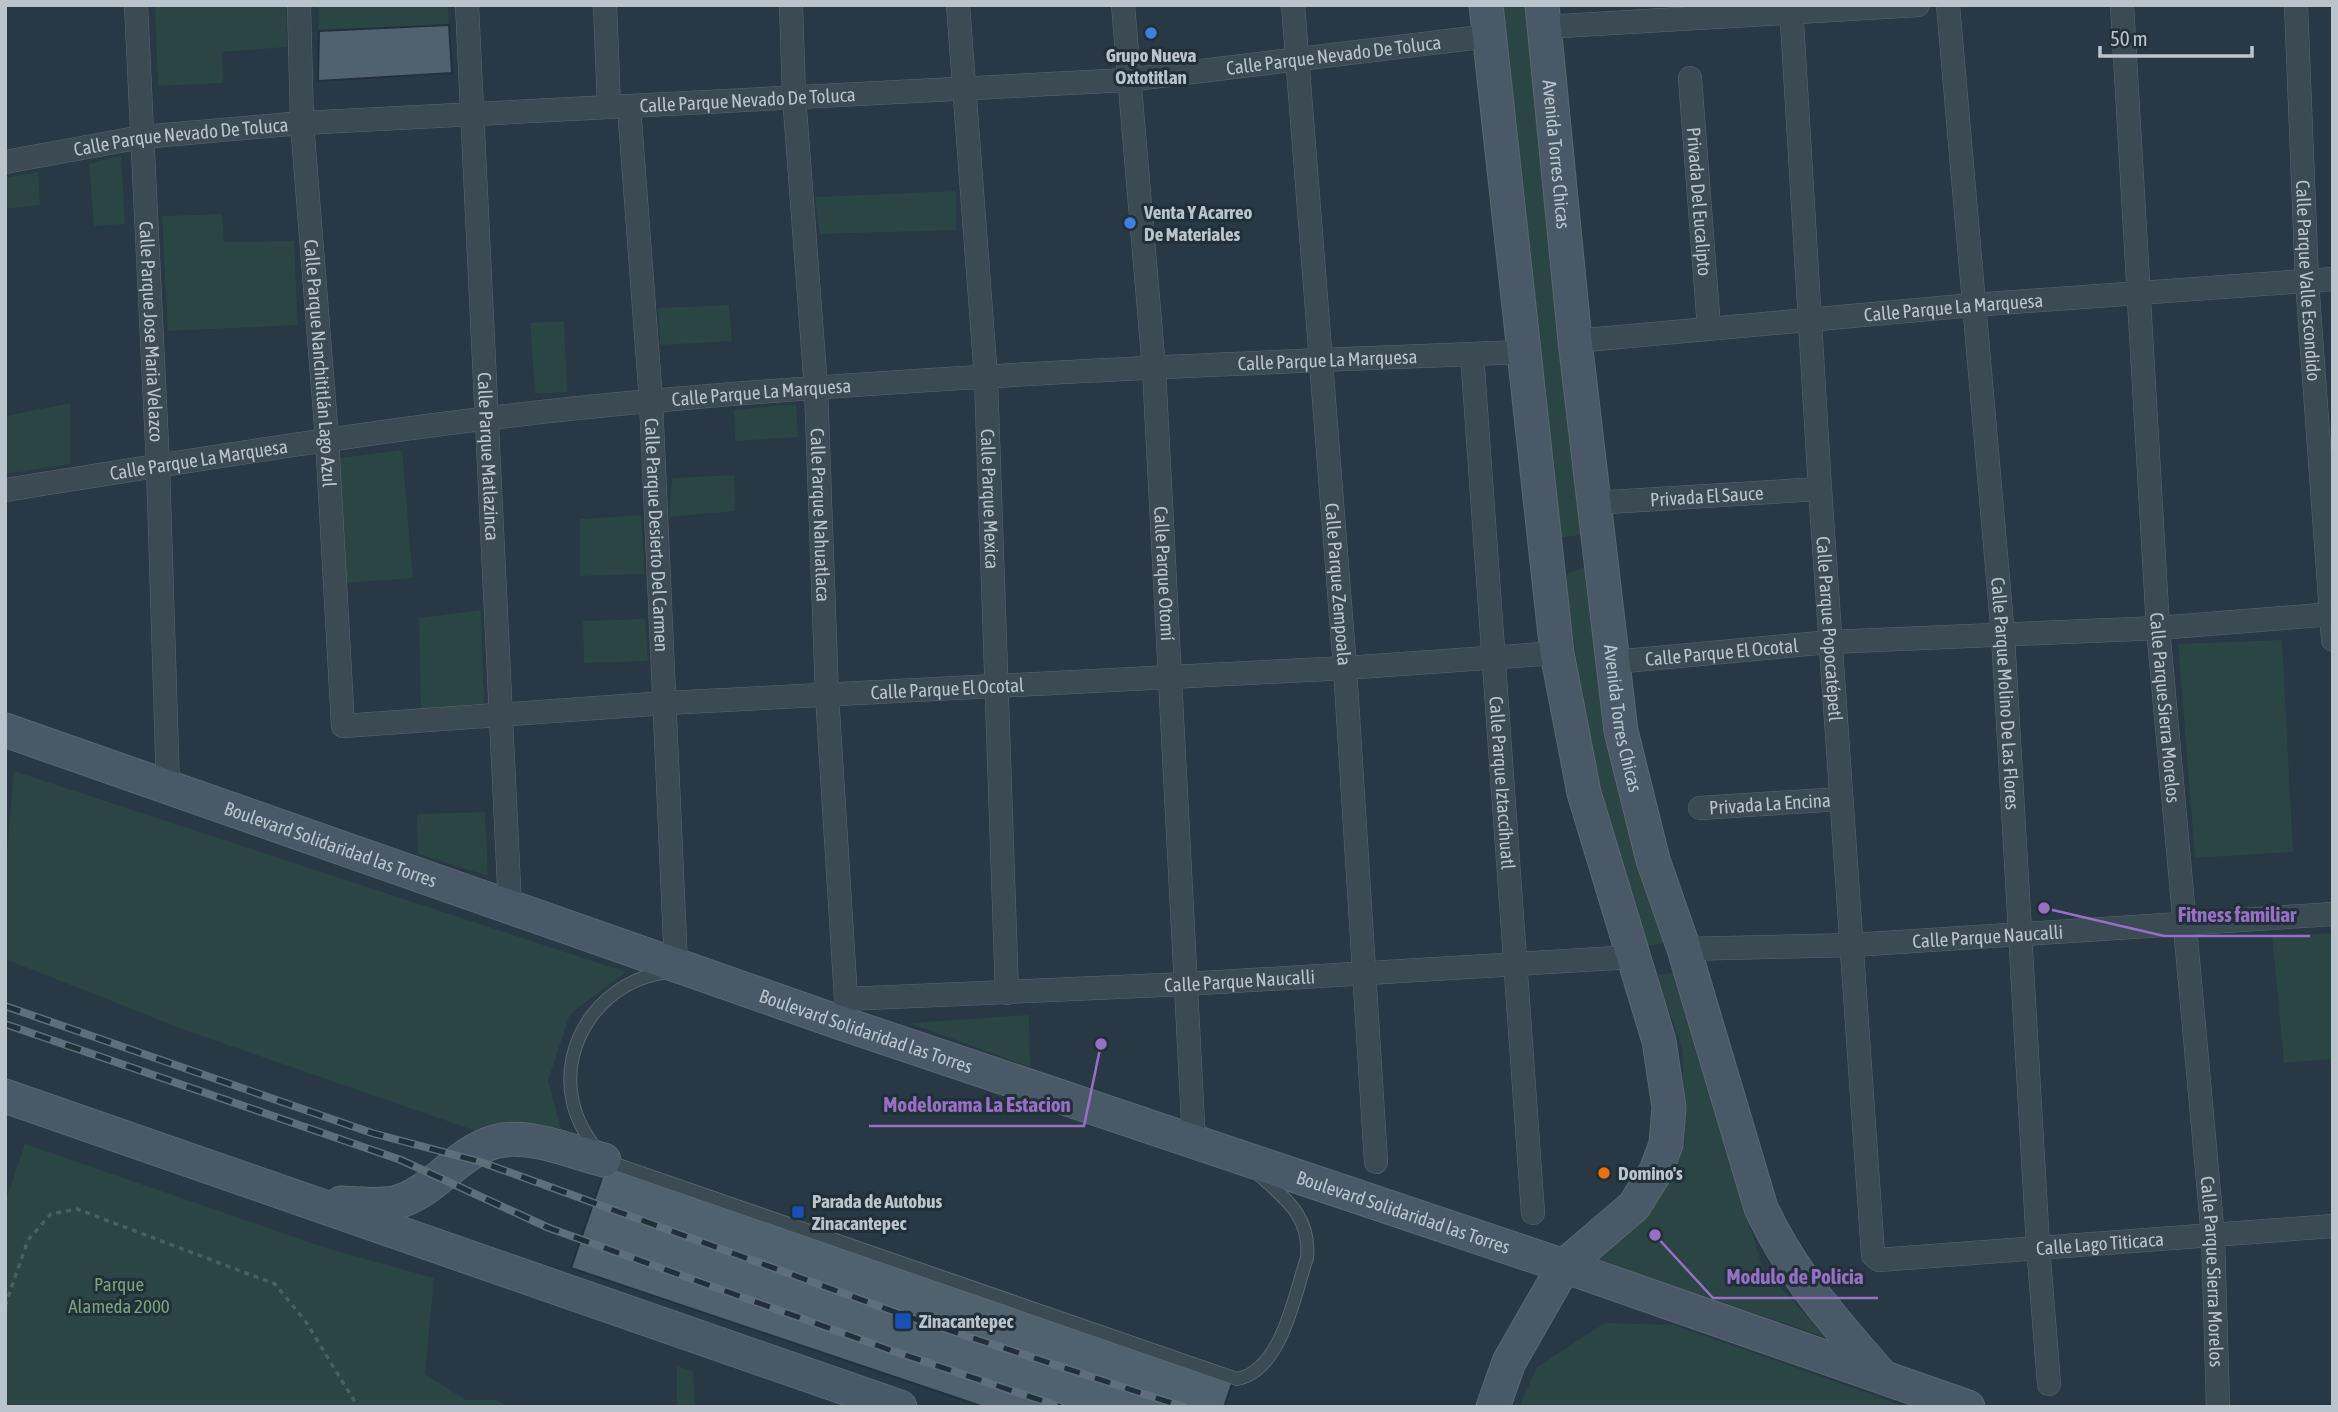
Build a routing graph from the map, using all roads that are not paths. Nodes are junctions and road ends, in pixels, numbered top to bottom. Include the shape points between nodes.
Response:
1 (136, 5) edge
2 (299, 5) edge
3 (467, 5) edge
4 (606, 5) edge
5 (791, 5) edge
6 (958, 5) edge
7 (1123, 5) edge
8 (1293, 5) edge
9 (1918, 5) edge
10 (1948, 5) edge
11 (2122, 5) edge
12 (2296, 5) edge
13 (1792, 10) edge
14 (1543, 16) edge
15 (1487, 21) edge
16 (1296, 60) junction
17 (1690, 78) dead end
18 (1127, 80) junction
19 (964, 90) junction
20 (794, 96) junction
21 (619, 107) junction
22 (473, 115) junction
23 (302, 123) junction
24 (142, 137) junction
25 (5, 162) edge
26 (2333, 279) edge
27 (2307, 281) junction
28 (2139, 293) junction
29 (1973, 304) junction
30 (1810, 319) junction
31 (1709, 328) junction
32 (1575, 341) junction
33 (1524, 352) junction
34 (1472, 354) junction
35 (1322, 362) junction
36 (1154, 369) junction
37 (986, 378) junction
38 (816, 388) junction
39 (651, 401) junction
40 (485, 418) junction
41 (327, 439) junction
42 (158, 466) junction
43 (1820, 489) junction
44 (5, 490) edge
45 (1593, 503) junction
46 (1599, 549) junction
47 (1547, 557) junction
48 (2332, 614) edge
49 (2158, 628) junction
50 (2003, 636) junction
51 (2333, 640) edge
52 (1830, 642) junction
53 (1557, 653) junction
54 (1495, 659) junction
55 (1614, 662) junction
56 (1345, 668) junction
57 (1168, 676) junction
58 (996, 685) junction
59 (827, 695) junction
60 (666, 703) junction
61 (501, 714) junction
62 (341, 722) joint
63 (5, 730) edge
64 (168, 786) junction
65 (1841, 799) junction
66 (1700, 808) dead end
67 (510, 907) junction
68 (2333, 914) edge
69 (2184, 924) junction
70 (2018, 936) junction
71 (1853, 946) junction
72 (1684, 949) junction
73 (1632, 957) junction
74 (1514, 964) junction
75 (687, 968) junction
76 (1364, 974) junction
77 (1186, 984) junction
78 (1007, 993) junction
79 (845, 1012) junction
80 (5, 1096) edge
81 (1194, 1142) junction
82 (1238, 1157) junction
83 (604, 1160) junction
84 (1376, 1162) dead end
85 (307, 1201) junction
86 (1533, 1213) dead end
87 (2333, 1226) edge
88 (2213, 1237) junction
89 (2038, 1246) junction
90 (1872, 1250) joint
91 (1564, 1266) junction
92 (1882, 1376) junction
93 (2049, 1384) dead end
94 (887, 1404) edge
95 (1493, 1407) edge
96 (1968, 1407) edge
97 (2218, 1407) edge

1 - 24 street, Calle Parque Jose Maria Velazco
2 - 23 street, Calle Parque Nanchititlán Lago Azul
3 - 22 street, Calle Parque Matlazinca
4 - 21 street, Calle Parque Desierto Del Carmen
5 - 20 street, Calle Parque Nahuatlaca
6 - 19 street, Calle Parque Mexica
7 - 18 street, Calle Parque Otomí
8 - 16 street, Calle Parque Zempoala
9 - 13 street
10 - 29 street, Calle Parque Molino De Las Flores
11 - 28 street, Calle Parque Sierra Morelos
12 - 27 street, Calle Parque Valle Escondido
13 - 14 street
13 - 30 street, Calle Parque Popocatépetl
14 - 32 main road, Avenida Torres Chicas
15 - 16 street, Calle Parque Nevado De Toluca
15 - 33 main road
16 - 18 street, Calle Parque Nevado De Toluca
16 - 35 street, Calle Parque Zempoala
17 - 31 street, Privada Del Eucalipto
18 - 19 street, Calle Parque Nevado De Toluca
18 - 36 street, Calle Parque Otomí
19 - 20 street, Calle Parque Nevado De Toluca
19 - 37 street, Calle Parque Mexica
20 - 21 street, Calle Parque Nevado De Toluca
20 - 38 street, Calle Parque Nahuatlaca
21 - 22 street, Calle Parque Nevado De Toluca
21 - 39 street, Calle Parque Desierto Del Carmen
22 - 23 street, Calle Parque Nevado De Toluca
22 - 40 street, Calle Parque Matlazinca
23 - 24 street, Calle Parque Nevado De Toluca
23 - 41 street, Calle Parque Nanchititlán Lago Azul
24 - 25 street, Calle Parque Nevado De Toluca
24 - 42 street, Calle Parque Jose Maria Velazco
26 - 27 street, Calle Parque La Marquesa
27 - 28 street, Calle Parque La Marquesa
27 - 48 street, Calle Parque Valle Escondido
28 - 29 street, Calle Parque La Marquesa
28 - 49 street, Calle Parque Sierra Morelos
29 - 30 street, Calle Parque La Marquesa
29 - 50 street, Calle Parque Molino De Las Flores
30 - 31 street, Calle Parque La Marquesa
30 - 43 street, Calle Parque Popocatépetl
31 - 32 street, Calle Parque La Marquesa
32 - 45 main road, Avenida Torres Chicas
33 - 34 street, Calle Parque La Marquesa
33 - 47 main road
34 - 35 street, Calle Parque La Marquesa
34 - 54 street, Calle Parque Iztaccíhuatl
35 - 36 street, Calle Parque La Marquesa
35 - 56 street, Calle Parque Zempoala
36 - 37 street, Calle Parque La Marquesa
36 - 57 street, Calle Parque Otomí
37 - 38 street, Calle Parque La Marquesa
37 - 58 street, Calle Parque Mexica
38 - 39 street, Calle Parque La Marquesa
38 - 59 street, Calle Parque Nahuatlaca
39 - 40 street, Calle Parque La Marquesa
39 - 60 street, Calle Parque Desierto Del Carmen
40 - 41 street, Calle Parque La Marquesa
40 - 61 street, Calle Parque Matlazinca
41 - 42 street, Calle Parque La Marquesa
41 - 62 street, Calle Parque Nanchititlán Lago Azul
42 - 44 street, Calle Parque La Marquesa
42 - 64 street, Calle Parque Jose Maria Velazco
43 - 45 street, Privada El Sauce
43 - 52 street, Calle Parque Popocatépetl
45 - 46 main road, Avenida Torres Chicas
46 - 47 main road via 1564,547
46 - 55 main road, Avenida Torres Chicas
47 - 53 main road
48 - 49 street, Calle Parque El Ocotal
48 - 51 street, Calle Parque Valle Escondido
49 - 50 street, Calle Parque El Ocotal
49 - 69 street, Calle Parque Sierra Morelos
50 - 52 street, Calle Parque El Ocotal
50 - 70 street, Calle Parque Molino De Las Flores
52 - 55 street, Calle Parque El Ocotal
52 - 65 street, Calle Parque Popocatépetl
53 - 54 street, Calle Parque El Ocotal
53 - 73 main road via 1584,793
54 - 56 street, Calle Parque El Ocotal
54 - 74 street, Calle Parque Iztaccíhuatl
55 - 72 main road, Avenida Torres Chicas via 1629,772
56 - 57 street, Calle Parque El Ocotal
56 - 76 street, Calle Parque Zempoala
57 - 58 street, Calle Parque El Ocotal
57 - 77 street, Calle Parque Otomí
58 - 59 street, Calle Parque El Ocotal
58 - 78 street, Calle Parque Mexica
59 - 60 street, Calle Parque El Ocotal
59 - 79 street, Calle Parque Nahuatlaca
60 - 61 street, Calle Parque El Ocotal
60 - 75 street, Calle Parque Desierto Del Carmen
61 - 62 street, Calle Parque El Ocotal via 345,727
61 - 67 street, Calle Parque Matlazinca
63 - 64 main road, Boulevard Solidaridad las Torres
64 - 67 main road, Boulevard Solidaridad las Torres
65 - 66 street, Privada La Encina
65 - 71 street, Calle Parque Popocatépetl
67 - 75 main road, Boulevard Solidaridad las Torres
68 - 69 street, Calle Parque Naucalli
69 - 70 street, Calle Parque Naucalli
69 - 88 street, Calle Parque Sierra Morelos
70 - 71 street, Calle Parque Naucalli
70 - 89 street, Calle Parque Molino De Las Flores
71 - 72 street, Calle Parque Naucalli
71 - 90 street, Calle Parque Popocatépetl
72 - 73 main road via 1661,958
72 - 92 main road, Avenida Torres Chicas via 1744,1158 1772,1232 1822,1308
73 - 74 street, Calle Parque Naucalli
73 - 91 main road via 1665,1071 1670,1107 1666,1144 1634,1206
74 - 76 street, Calle Parque Naucalli
74 - 86 street, Calle Parque Iztaccíhuatl
75 - 79 main road, Boulevard Solidaridad las Torres
75 - 83 lane via 626,985 598,1007 579,1037 570,1069 572,1103 585,1134
76 - 77 street, Calle Parque Naucalli
76 - 84 street, Calle Parque Zempoala
77 - 78 street, Calle Parque Naucalli
77 - 81 street, Calle Parque Otomí
78 - 79 street, Calle Parque Naucalli
79 - 81 main road, Boulevard Solidaridad las Torres
80 - 85 main road
81 - 82 main road, Boulevard Solidaridad las Torres
82 - 83 lane via 1297,1210 1309,1245 1272,1355 1255,1373 1237,1379
82 - 91 main road, Boulevard Solidaridad las Torres
83 - 85 main road via 507,1140 471,1152 416,1194 396,1202
85 - 94 main road
87 - 88 street, Calle Lago Titicaca
88 - 89 street, Calle Lago Titicaca
88 - 97 street, Calle Parque Sierra Morelos
89 - 90 street, Calle Lago Titicaca via 1879,1260
89 - 93 street, Calle Parque Molino De Las Flores
91 - 92 main road, Boulevard Solidaridad las Torres
91 - 95 main road via 1509,1362
92 - 96 main road, Boulevard Solidaridad las Torres

